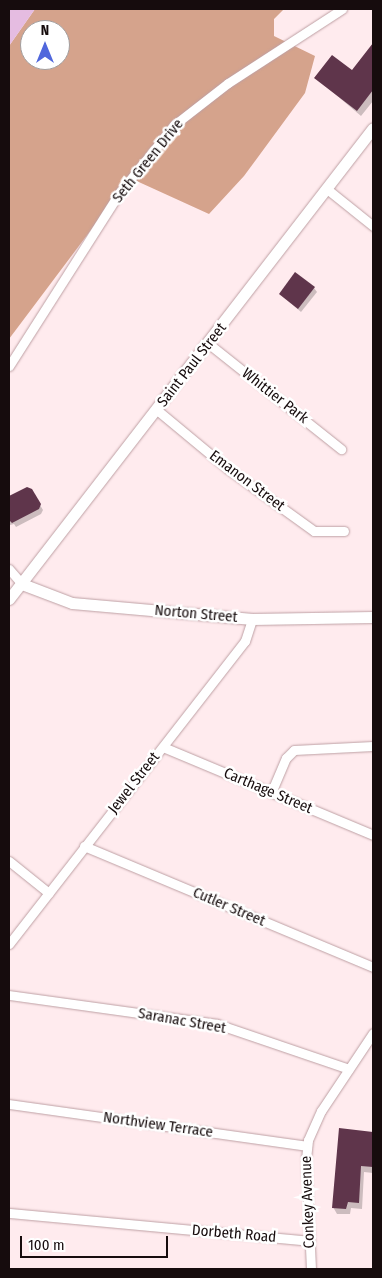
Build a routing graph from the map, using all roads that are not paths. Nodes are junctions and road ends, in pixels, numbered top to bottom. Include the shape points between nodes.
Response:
1 (342, 9) edge
2 (373, 128) edge
3 (327, 189) junction
4 (373, 226) edge
5 (208, 344) junction
6 (9, 366) edge
7 (157, 410) junction
8 (341, 449) dead end
9 (344, 531) dead end
10 (9, 569) edge
11 (22, 584) junction
12 (9, 599) edge
13 (373, 617) edge
14 (252, 619) junction
15 (373, 746) edge
16 (162, 747) junction
17 (271, 792) junction
18 (373, 835) edge
19 (84, 846) junction
20 (9, 862) edge
21 (49, 893) junction
22 (9, 944) edge
23 (373, 967) edge
24 (9, 995) edge
25 (373, 1033) edge
26 (349, 1069) junction
27 (9, 1104) edge
28 (307, 1146) junction
29 (9, 1213) edge
30 (310, 1241) junction
31 (311, 1269) edge

1 - 6 street, Seth Green Drive via 228,83 174,125 120,192
2 - 3 main road, Saint Paul Street
3 - 4 street
3 - 5 main road, Saint Paul Street
5 - 7 main road, Saint Paul Street
5 - 8 street, Whittier Park
7 - 9 street, Emanon Street via 228,469 314,531
7 - 11 main road, Saint Paul Street
10 - 11 street
11 - 12 main road, Saint Paul Street
11 - 14 main road, Norton Street via 72,602
13 - 14 main road, Norton Street
14 - 16 street, Jewel Street via 244,641
15 - 17 street via 294,750 286,758
16 - 17 street, Carthage Street
16 - 19 street, Jewel Street
17 - 18 street, Carthage Street
19 - 21 street, Jewel Street
19 - 23 street, Cutler Street
20 - 21 street
21 - 22 street, Jewel Street
24 - 26 street, Saranac Street via 217,1024
25 - 26 street, Conkey Avenue
26 - 28 street, Conkey Avenue via 317,1119
27 - 28 street, Northview Terrace
28 - 30 street, Conkey Avenue
29 - 30 street, Dorbeth Road
30 - 31 street, Conkey Avenue

